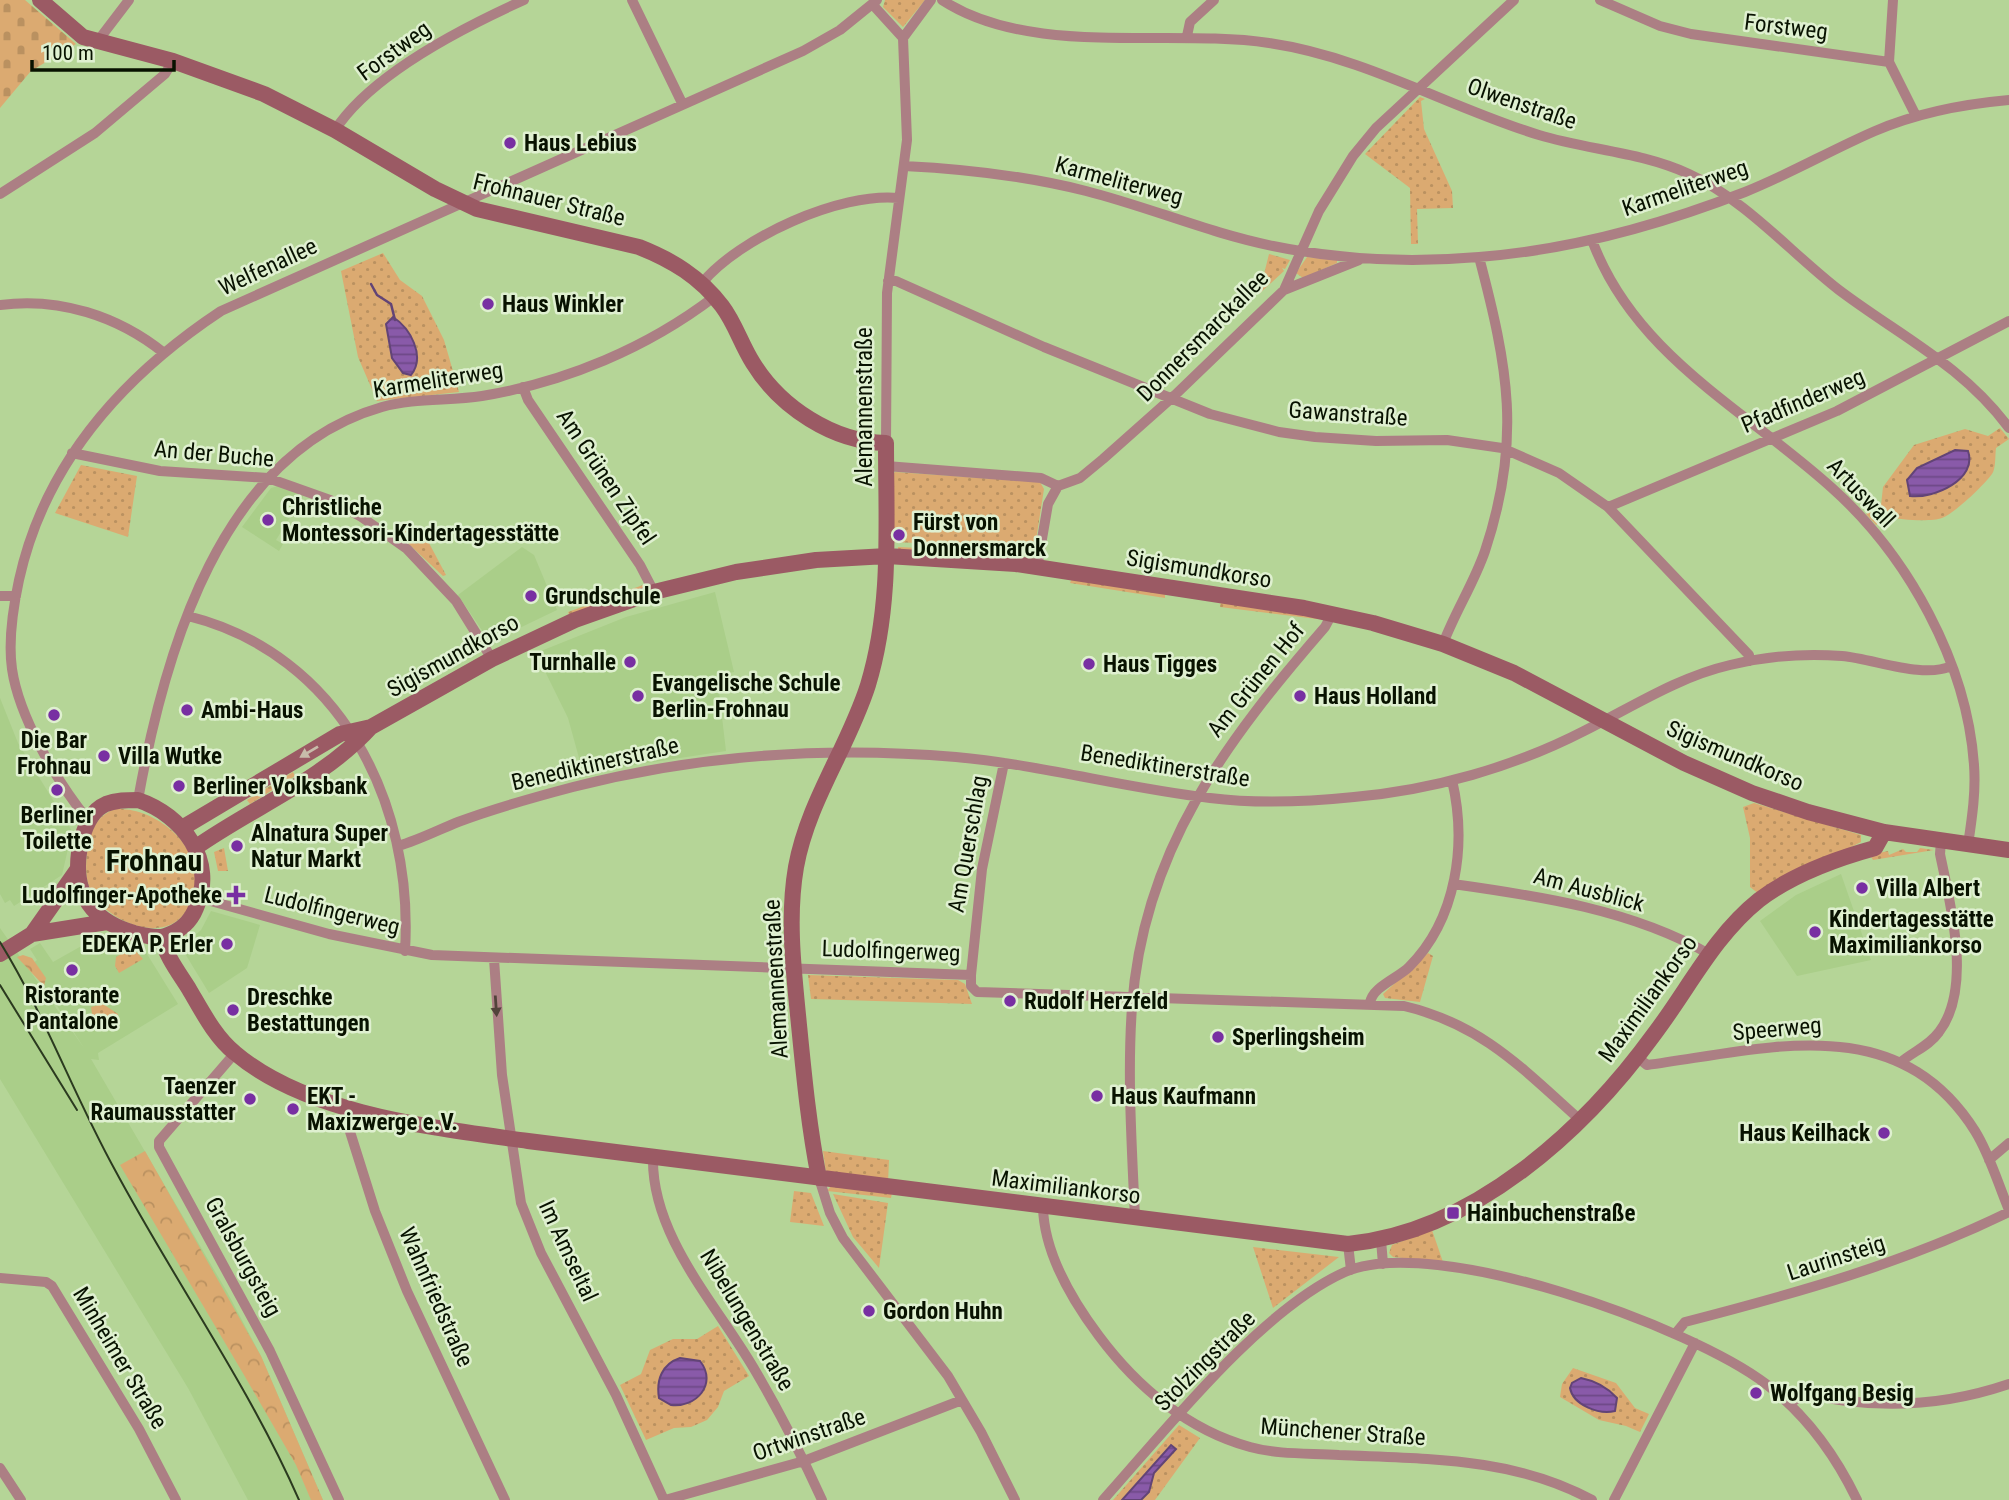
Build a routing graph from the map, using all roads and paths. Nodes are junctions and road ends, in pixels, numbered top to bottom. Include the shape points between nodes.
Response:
1 (40, 0) edge
2 (129, 0) edge
3 (524, 0) edge
4 (632, 0) edge
5 (931, 0) edge
6 (942, 0) edge
7 (1214, 0) edge
8 (1514, 0) edge
9 (1600, 0) edge
10 (1893, 0) edge
11 (875, 3) edge
12 (1187, 36) junction
13 (902, 38) junction
14 (97, 42) junction
15 (173, 61) junction
16 (1889, 62) junction
17 (1419, 88) junction
18 (2009, 100) edge
19 (681, 103) junction
20 (1916, 116) junction
21 (335, 130) junction
22 (904, 166) junction
23 (0, 194) edge
24 (899, 198) junction
25 (1729, 198) junction
26 (463, 203) junction
27 (1592, 240) junction
28 (1301, 251) junction
29 (1479, 257) junction
30 (1361, 259) junction
31 (888, 281) junction
32 (702, 283) junction
33 (1284, 290) junction
34 (714, 297) junction
35 (0, 305) edge
36 (2009, 321) edge
37 (164, 353) junction
38 (1940, 358) junction
39 (523, 387) junction
40 (1171, 399) junction
41 (2009, 428) edge
42 (1770, 439) junction
43 (886, 443) junction
44 (1507, 450) junction
45 (72, 453) junction
46 (886, 466) junction
47 (268, 478) junction
48 (1058, 486) junction
49 (1608, 508) junction
50 (887, 556) junction
51 (1037, 568) junction
52 (654, 592) junction
53 (0, 596) edge
54 (16, 596) junction
55 (1332, 614) junction
56 (188, 615) junction
57 (1443, 644) junction
58 (492, 659) junction
59 (1750, 661) junction
60 (1951, 666) junction
61 (1605, 720) junction
62 (354, 736) junction
63 (840, 752) junction
64 (1004, 763) junction
65 (1452, 780) junction
66 (1196, 796) junction
67 (138, 800) junction
68 (88, 820) junction
69 (182, 828) junction
70 (1884, 832) junction
71 (1941, 841) junction
72 (1968, 845) junction
73 (398, 846) junction
74 (195, 848) junction
75 (2009, 850) edge
76 (76, 870) junction
77 (1453, 884) junction
78 (200, 898) junction
79 (107, 922) junction
80 (32, 934) junction
81 (161, 937) junction
82 (405, 951) junction
83 (0, 954) edge
84 (1709, 954) junction
85 (494, 959) junction
86 (794, 968) junction
87 (971, 975) junction
88 (1133, 998) junction
89 (1370, 1003) junction
90 (234, 1053) junction
91 (1637, 1058) junction
92 (1901, 1062) junction
93 (349, 1106) junction
94 (1579, 1119) junction
95 (511, 1138) junction
96 (2009, 1143) edge
97 (653, 1157) junction
98 (1989, 1160) junction
99 (819, 1178) junction
100 (1043, 1207) junction
101 (2009, 1211) edge
102 (1135, 1218) junction
103 (1381, 1240) junction
104 (1348, 1244) junction
105 (1378, 1265) junction
106 (1351, 1270) junction
107 (0, 1278) edge
108 (1676, 1334) junction
109 (1695, 1342) junction
110 (2009, 1384) edge
111 (962, 1400) junction
112 (1789, 1404) junction
113 (1180, 1415) junction
114 (804, 1461) junction
115 (0, 1468) edge
116 (21, 1500) edge
117 (176, 1500) edge
118 (339, 1500) edge
119 (505, 1500) edge
120 (665, 1500) edge
121 (822, 1500) edge
122 (1015, 1500) edge
123 (1103, 1500) edge
124 (1592, 1500) edge
125 (1614, 1500) edge
126 (1857, 1500) edge

1 - 14 street, Frohnauer Straße via 83,37
2 - 14 street
3 - 21 street, Forstweg via 440,42 396,72
4 - 19 street
5 - 13 street
6 - 12 street, Olwenstraße via 989,21 1043,32
7 - 12 street via 1190,22
8 - 17 street, Donnersmarckallee
9 - 16 street, Forstweg via 1691,34
10 - 16 street
11 - 13 street
11 - 19 street, Welfenallee via 815,45
12 - 17 street, Olwenstraße via 1293,47
13 - 22 street, Alemannenstraße via 907,119
14 - 15 street, Frohnauer Straße
15 - 21 street, Frohnauer Straße via 264,94
15 - 23 street via 165,74 94,133
16 - 20 street
17 - 25 street, Olwenstraße via 1539,135 1687,173
17 - 28 street, Donnersmarckallee via 1376,128 1344,167
18 - 20 street, Karmeliterweg
19 - 26 street, Welfenallee
20 - 25 street, Karmeliterweg
21 - 26 street, Frohnauer Straße
22 - 24 street, Alemannenstraße
22 - 28 street, Karmeliterweg via 990,173 1068,187 1222,233
24 - 31 street, Alemannenstraße
24 - 32 street via 861,201 788,224 739,251
25 - 27 street, Karmeliterweg
25 - 38 street, Olwenstraße via 1840,290
26 - 32 street, Frohnauer Straße via 512,219 639,247 680,266
26 - 37 street, Welfenallee via 221,312
27 - 29 street, Karmeliterweg
27 - 42 street, Artuswall via 1610,282 1634,317 1719,400
28 - 30 street, Karmeliterweg
28 - 33 street, Donnersmarckallee
29 - 30 street, Karmeliterweg
29 - 44 street via 1505,363
30 - 33 street, Karmeliterweg
31 - 40 street, Gawanstraße
31 - 43 street, Alemannenstraße
32 - 34 street, Frohnauer Straße
33 - 40 street, Donnersmarckallee
34 - 39 street, Karmeliterweg via 651,339 596,364
34 - 43 street, Frohnauer Straße via 763,379 788,404 831,429 866,442
35 - 37 street via 33,303 78,309 130,329
36 - 38 street, Pfadfinderweg
37 - 45 street, Welfenallee via 106,408
38 - 41 street, Olwenstraße via 1980,393
38 - 42 street, Pfadfinderweg
39 - 47 street, Karmeliterweg via 384,407 356,416 316,437
39 - 52 street, Am Grünen Zipfel
40 - 44 street, Gawanstraße via 1279,432 1350,440 1447,440
40 - 48 street, Donnersmarckallee via 1080,478
42 - 49 street, Pfadfinderweg
42 - 60 street, Artuswall via 1833,488 1877,537 1922,601
43 - 46 street, Alemannenstraße
44 - 49 street, Gawanstraße via 1559,473
44 - 57 street via 1485,552
45 - 47 street, An der Buche via 160,471
45 - 54 street, Welfenallee via 45,500 25,553
46 - 48 street via 1041,478
46 - 50 street, Alemannenstraße
47 - 56 street, Karmeliterweg via 217,550
47 - 58 street, An der Buche via 330,500 407,549 456,601
48 - 51 street via 1048,504
49 - 59 street, Gawanstraße via 1749,654
50 - 51 street, Sigismundkorso
50 - 52 street, Sigismundkorso via 765,566
50 - 63 street, Alemannenstraße via 876,656 857,717
51 - 55 street, Sigismundkorso
52 - 58 street, Sigismundkorso via 575,620
53 - 54 street
54 - 68 street, Welfenallee via 11,645 16,691 32,732
55 - 57 street, Sigismundkorso
55 - 66 street, Am Grünen Hof via 1237,732
56 - 62 street via 223,625 270,650 315,687
56 - 67 street, Karmeliterweg via 162,694
57 - 61 street, Sigismundkorso via 1530,680
58 - 62 street, Sigismundkorso
59 - 60 street, Benediktinerstraße via 1810,654 1877,660 1928,673
59 - 61 street, Benediktinerstraße via 1679,682
60 - 72 street, Artuswall via 1972,745 1975,787
61 - 65 street, Benediktinerstraße via 1535,753
61 - 70 street, Sigismundkorso via 1752,793
62 -> 69 street, Sigismundkorso via 315,747
62 - 73 street via 385,798
62 - 74 street, Sigismundkorso via 323,769
63 - 64 street, Benediktinerstraße
63 - 73 street, Benediktinerstraße via 746,757 641,772 484,813
63 - 86 street, Alemannenstraße via 813,804 796,866
64 - 66 street, Benediktinerstraße
64 - 87 street, Am Querschlag via 982,869
65 - 66 street, Benediktinerstraße via 1380,794 1304,801
65 - 77 street via 1459,835
66 - 88 street, Am Grünen Hof via 1157,888
67 - 68 street via 106,804
67 - 69 street via 161,810
68 - 76 street
69 - 74 street
70 - 71 street, Sigismundkorso
70 - 84 street, Maximiliankorso via 1875,848 1826,863 1759,900
71 - 72 street, Sigismundkorso
71 - 92 street via 1955,933 1953,995 1939,1033
72 - 75 street, Sigismundkorso
73 - 82 street via 405,886
74 - 78 street via 203,872
76 - 79 street via 87,901
76 - 80 street
77 - 84 street, Am Ausblick via 1594,910
77 - 89 street via 1422,952 1375,993
78 - 81 street via 186,925
78 - 82 street, Ludolfingerweg via 302,928
79 - 80 street
79 - 81 street
80 - 83 street
81 - 90 street, Maximiliankorso via 209,1021
82 - 85 street, Ludolfingerweg
84 - 91 street, Maximiliankorso
85 - 86 street, Ludolfingerweg
85 -> 95 street, Im Amseltal
86 - 87 street, Ludolfingerweg
86 - 99 street, Alemannenstraße
87 - 88 street, Ludolfingerweg via 971,986 977,992
88 - 89 street, Ludolfingerweg
88 - 102 street, Am Grünen Hof via 1130,1097
89 - 94 street, Ludolfingerweg via 1428,1012 1473,1031
90 - 93 street, Maximiliankorso via 275,1079
90 - 118 street, Gralsburgsteig via 159,1147 274,1358
91 - 92 street, Speerweg via 1647,1065 1811,1044 1849,1046
91 - 94 street, Maximiliankorso
92 - 98 street, Speerweg via 1952,1101
93 - 95 street, Maximiliankorso via 439,1128
93 - 119 street, Wahnfriedstraße via 346,1119 384,1236
94 - 103 street, Maximiliankorso via 1516,1174 1481,1197 1430,1223
95 - 97 street, Maximiliankorso
95 - 120 street, Im Amseltal via 522,1203 533,1234
96 - 98 street
97 - 99 street, Maximiliankorso
97 - 114 street, Nibelungenstraße via 659,1198 678,1246 756,1371
98 - 101 street, Speerweg
99 - 100 street, Maximiliankorso
99 - 111 street, Alemannenstraße via 843,1238 929,1348
100 - 102 street, Maximiliankorso
100 - 113 street, Münchener Straße via 1060,1270 1089,1323 1132,1375
101 - 108 street, Laurinsteig via 1899,1260 1788,1296 1685,1322
102 - 104 street, Maximiliankorso
103 - 104 street, Maximiliankorso
103 - 105 street
104 - 106 street
105 - 106 street, Stolzingstraße
105 - 108 street via 1449,1268 1548,1288
106 - 113 street, Stolzingstraße via 1317,1288 1269,1325
107 - 117 street, Minheimer Straße via 52,1286 139,1429
108 - 109 street
109 - 112 street via 1764,1382
109 - 125 street
110 - 112 street via 1921,1403 1871,1404 1813,1396
111 - 114 street, Ortwinstraße
111 - 122 street, Alemannenstraße
112 - 126 street via 1831,1454
113 - 123 street, Stolzingstraße
113 - 124 street, Münchener Straße via 1251,1447 1477,1462 1556,1483
114 - 120 street, Ortwinstraße
114 - 121 street, Nibelungenstraße
115 - 116 street

